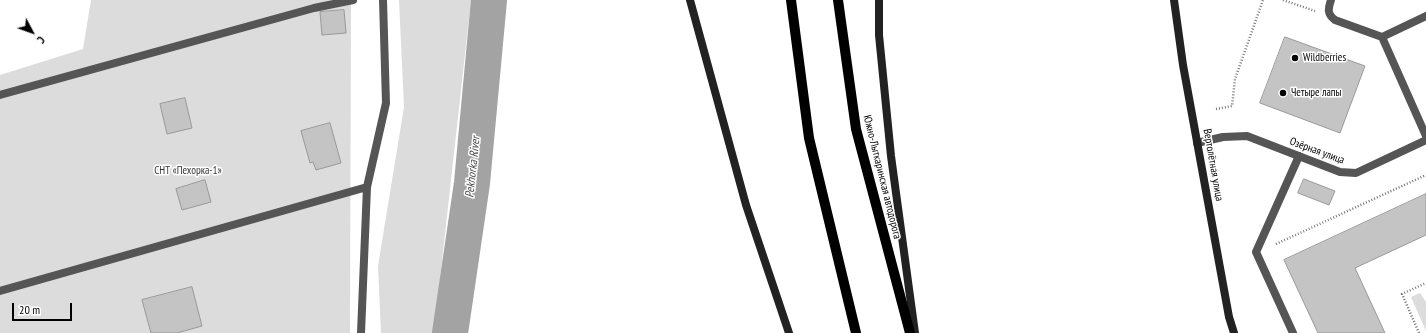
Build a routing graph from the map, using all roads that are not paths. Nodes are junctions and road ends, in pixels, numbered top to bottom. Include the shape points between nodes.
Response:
1 (353, 0) edge
2 (383, 0) edge
3 (690, 0) edge
4 (790, 0) edge
5 (838, 0) edge
6 (879, 0) edge
7 (1174, 0) edge
8 (1331, 0) edge
9 (1426, 16) edge
10 (1382, 37) junction
11 (0, 95) edge
12 (1426, 136) edge
13 (1426, 140) edge
14 (1197, 143) junction
15 (1299, 156) junction
16 (367, 187) junction
17 (0, 290) edge
18 (361, 333) edge
19 (789, 333) edge
20 (856, 333) edge
21 (910, 333) edge
22 (915, 333) edge
23 (1234, 333) edge
24 (1293, 333) edge

1 - 11 street via 314,8
2 - 16 street via 386,103
3 - 19 main road via 746,205
4 - 20 main road via 809,138
5 - 21 main road, Южно-Лыткаринская автодорога via 856,129
6 - 22 main road via 879,35 891,156
7 - 14 main road, Вертолётная улица
8 - 10 street via 1329,16
9 - 10 street
10 - 12 street
13 - 15 street, Озёрная улица via 1356,173 1340,172
14 - 15 street, Озёрная улица via 1223,137 1247,136
14 - 23 main road, Вертолётная улица
15 - 24 street via 1256,252
16 - 17 street
16 - 18 street

